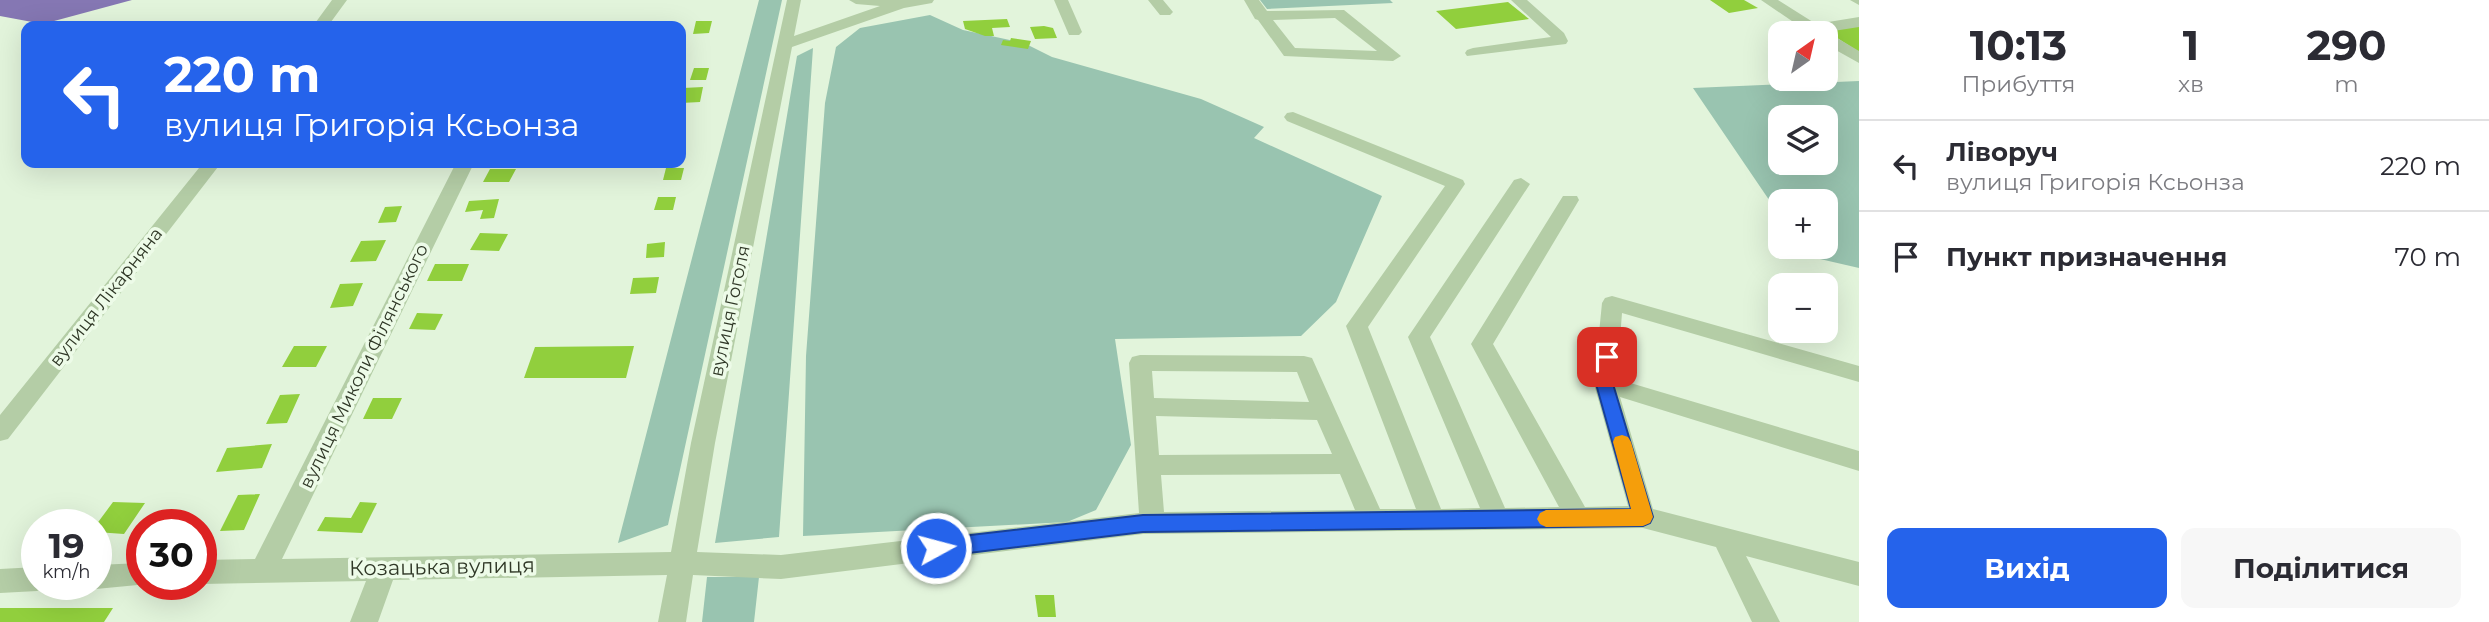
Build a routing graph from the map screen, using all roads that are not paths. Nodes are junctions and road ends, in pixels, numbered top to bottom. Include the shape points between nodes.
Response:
1 (340, 0) edge
2 (794, 0) edge
3 (856, 0) edge
4 (927, 0) edge
5 (1061, 0) edge
6 (1251, 0) edge
7 (1518, 0) edge
8 (1768, 0) edge
9 (901, 4) junction
10 (1260, 16) junction
11 (324, 21) edge
12 (1800, 21) edge
13 (1859, 22) edge
14 (1838, 28) edge
15 (1074, 32) dead end
16 (786, 44) junction
17 (1838, 45) edge
18 (1473, 52) dead end
19 (1859, 58) edge
20 (1293, 117) dead end
21 (208, 168) edge
22 (463, 168) edge
23 (1521, 184) dead end
24 (1570, 200) dead end
25 (1859, 374) edge
26 (1605, 384) junction
27 (1143, 407) junction
28 (1325, 411) junction
29 (0, 432) edge
30 (1859, 461) edge
31 (1348, 464) junction
32 (1148, 465) junction
33 (1643, 517) junction
34 (1578, 518) junction
35 (1497, 519) junction
36 (1433, 520) junction
37 (1373, 521) junction
38 (1152, 523) junction
39 (1724, 537) junction
40 (682, 563) junction
41 (384, 568) junction
42 (263, 570) junction
43 (217, 571) edge
44 (1859, 574) edge
45 (21, 580) edge
46 (0, 581) edge
47 (364, 622) edge
48 (672, 622) edge
49 (1766, 622) edge

1 - 11 street
2 - 16 street, вулиця Гоголя
3 - 9 street
4 - 9 street
5 - 15 street
6 - 10 street
7 - 18 street via 1560,41
8 - 12 street
9 - 16 street
10 - 10 street via 1290,54 1393,56 1339,13
13 - 14 street
16 - 40 street, вулиця Гоголя
17 - 19 street
20 - 36 street via 1456,184 1357,326
21 - 29 street, вулиця Лікарняна
22 - 42 street, вулиця Миколи Філянського
23 - 35 street via 1419,337
24 - 34 street via 1482,344
25 - 26 street via 1612,303
26 - 30 street
26 - 33 street
27 - 28 street
27 - 28 street via 1140,363 1304,364
27 - 32 street
28 - 31 street
31 - 32 street
31 - 37 street
32 - 38 street
33 - 34 street, Козацька вулиця
33 - 39 street, Козацька вулиця
34 - 35 street, Козацька вулиця
35 - 36 street, Козацька вулиця
36 - 37 street, Козацька вулиця
37 - 38 street, Козацька вулиця
38 - 40 street, Козацька вулиця via 781,567
39 - 44 street, Козацька вулиця
39 - 49 street
40 - 41 street, Козацька вулиця
40 - 48 street, вулиця Гоголя
41 - 42 street, Козацька вулиця
41 - 47 street
42 - 43 street, Козацька вулиця
45 - 46 street

